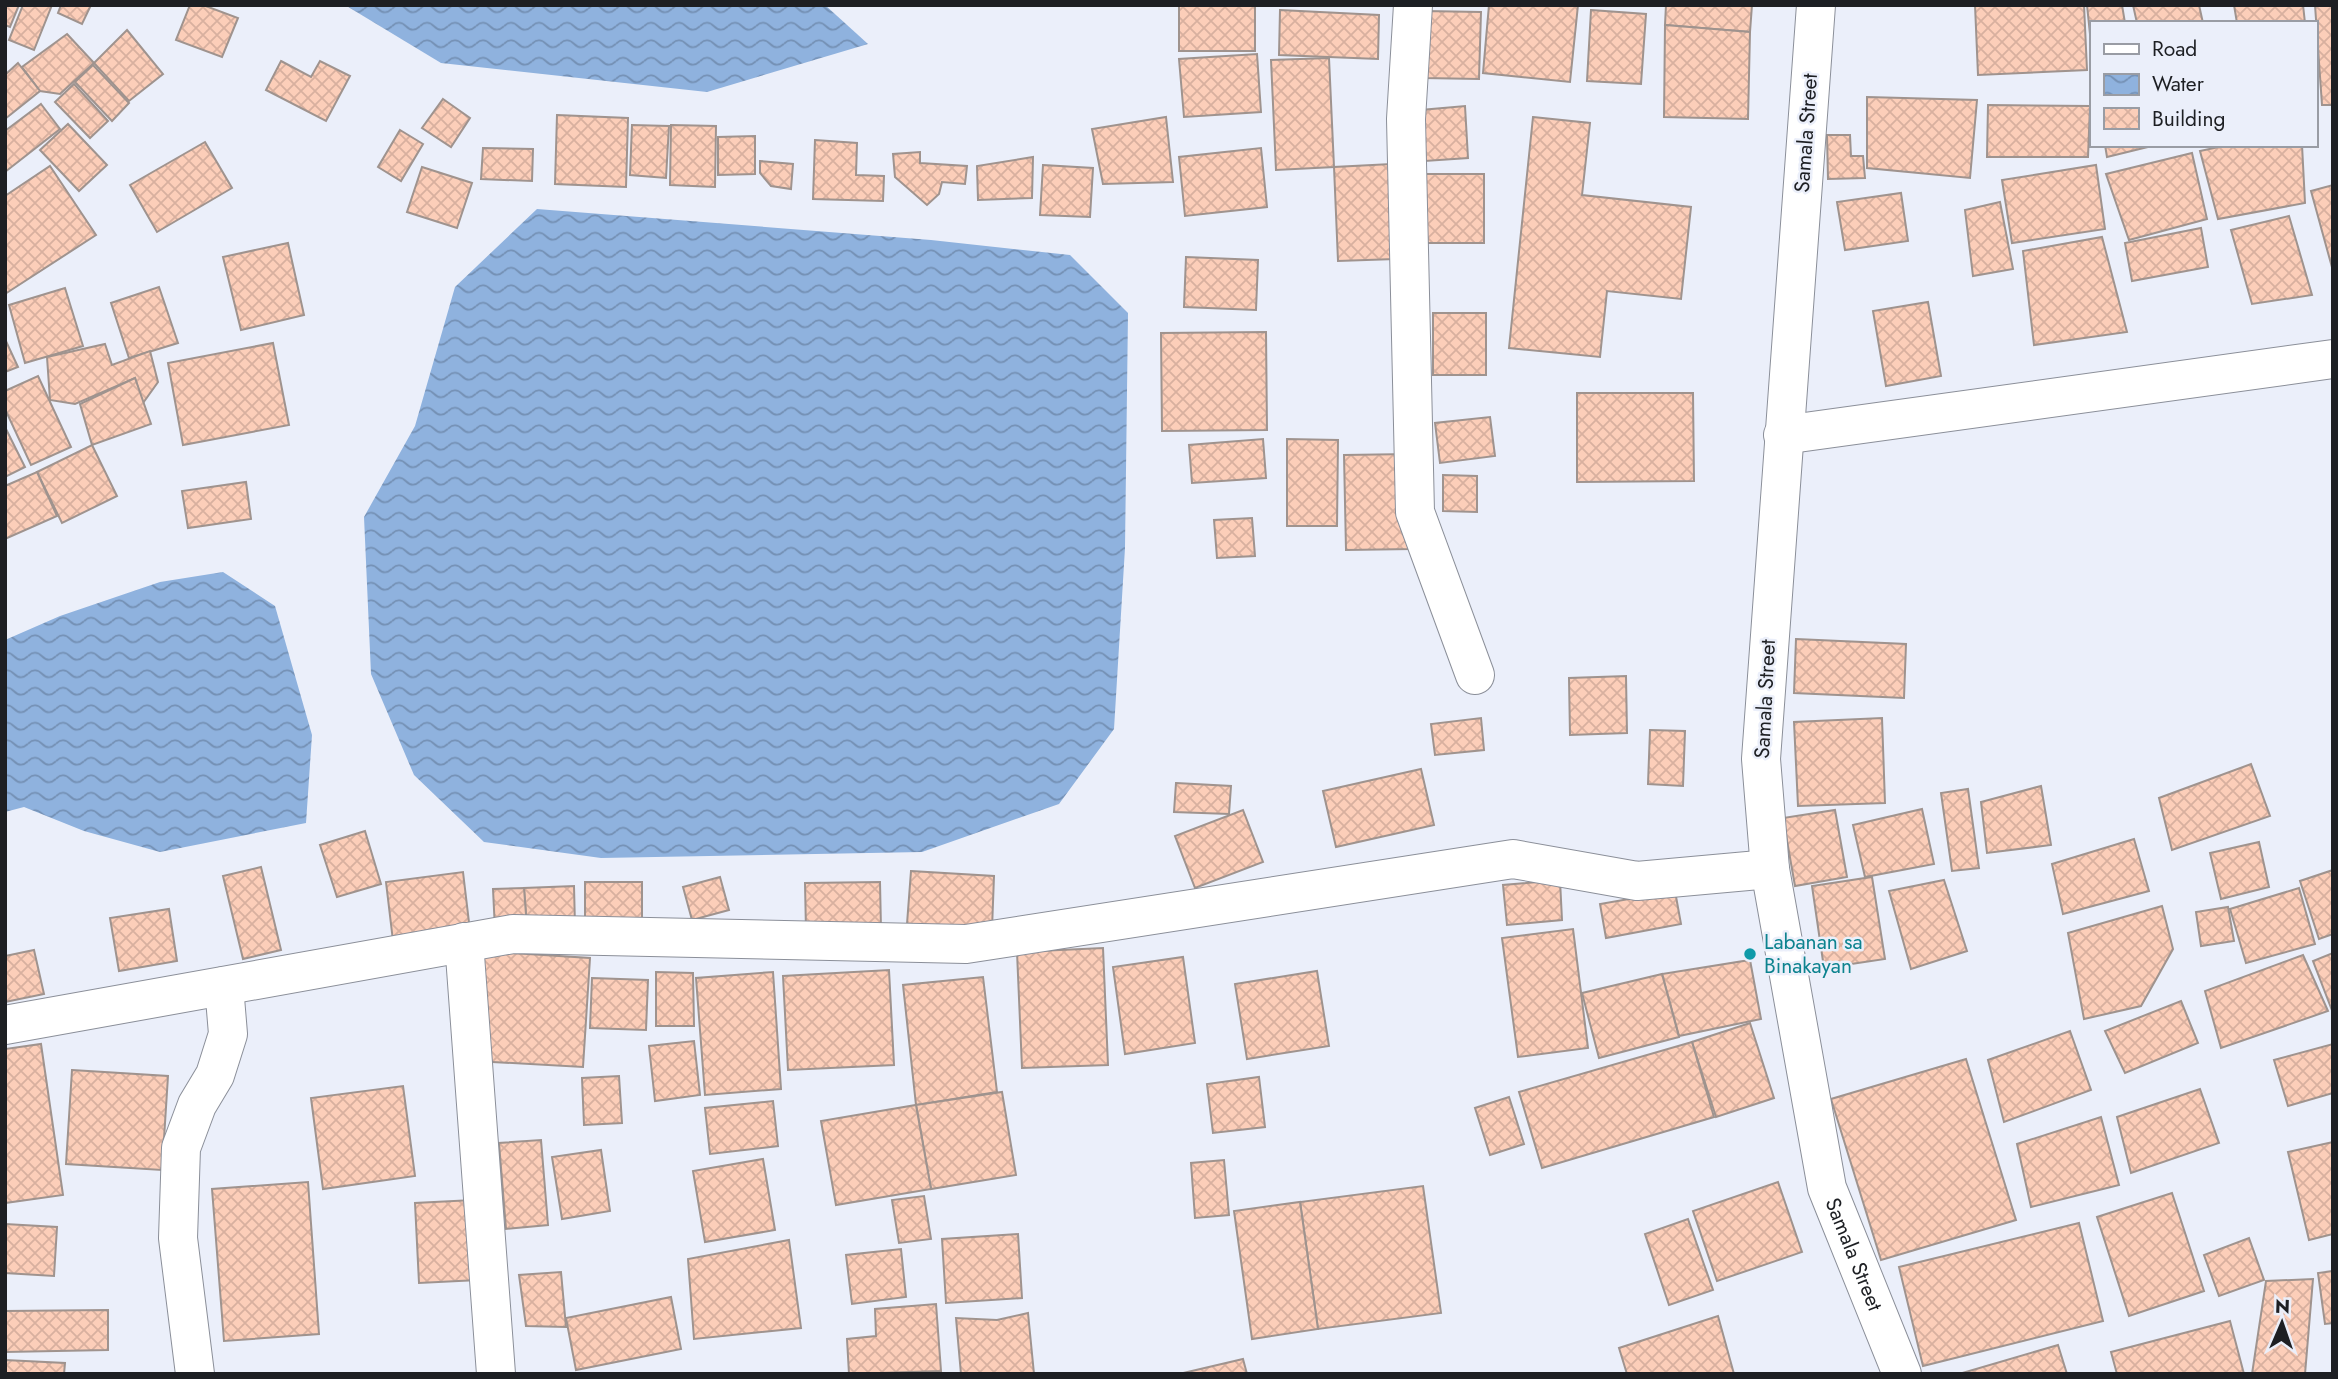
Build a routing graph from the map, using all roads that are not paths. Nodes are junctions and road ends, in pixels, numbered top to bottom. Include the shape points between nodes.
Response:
1 (1413, 5) edge
2 (1816, 5) edge
3 (2333, 359) edge
4 (1783, 435) junction
5 (1475, 675) dead end
6 (1770, 869) junction
7 (464, 942) junction
8 (224, 986) junction
9 (5, 1025) edge
10 (195, 1374) edge
11 (496, 1374) edge
12 (1902, 1374) edge

1 - 5 street via 1406,118 1415,512
2 - 4 street, Samala Street
3 - 4 street
4 - 6 street, Samala Street via 1761,759
6 - 7 street via 1637,881 1513,859 966,944 513,934
6 - 12 street, Samala Street via 1826,1188
7 - 8 street
7 - 11 street
8 - 9 street
8 - 10 street via 228,1034 215,1075 197,1105 181,1148 177,1238

